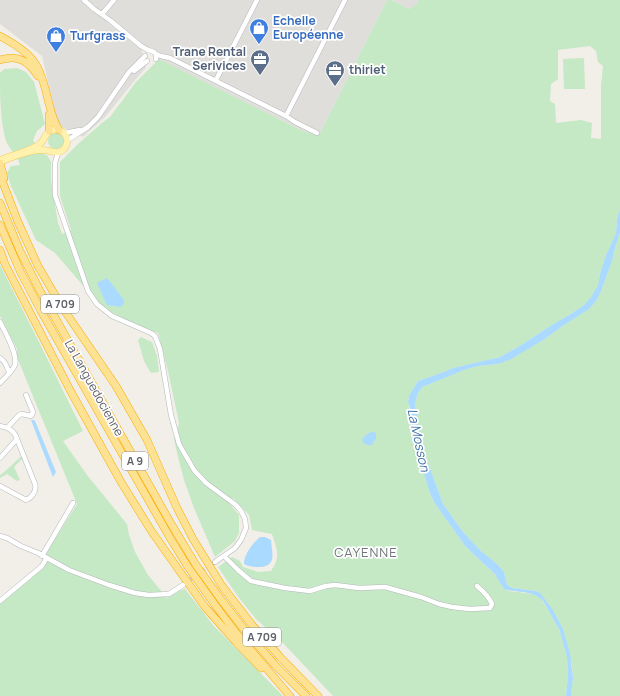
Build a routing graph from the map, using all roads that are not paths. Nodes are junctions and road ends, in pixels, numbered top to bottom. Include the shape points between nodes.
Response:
1 (84, 0) edge
2 (114, 0) edge
3 (256, 0) edge
4 (344, 0) edge
5 (102, 14) junction
6 (0, 36) edge
7 (141, 46) junction
8 (151, 50) junction
9 (156, 56) junction
10 (146, 57) junction
11 (0, 60) edge
12 (216, 80) junction
13 (286, 116) junction
14 (82, 130) junction
15 (49, 131) junction
16 (62, 131) junction
17 (317, 133) dead end
18 (45, 138) junction
19 (68, 140) junction
20 (51, 151) junction
21 (59, 152) junction
22 (12, 156) junction
23 (0, 162) edge
24 (55, 163) junction
25 (0, 175) edge
26 (9, 202) junction
27 (0, 203) edge
28 (0, 225) edge
29 (0, 250) edge
30 (0, 256) edge
31 (5, 264) junction
32 (0, 322) edge
33 (0, 358) edge
34 (9, 372) junction
35 (0, 382) edge
36 (26, 395) dead end
37 (0, 426) edge
38 (8, 427) junction
39 (18, 439) junction
40 (0, 458) edge
41 (0, 486) edge
42 (73, 503) dead end
43 (0, 536) edge
44 (42, 556) junction
45 (224, 556) junction
46 (46, 559) junction
47 (215, 562) tunnel mouth
48 (183, 585) tunnel mouth
49 (477, 586) dead end
50 (0, 601) edge
51 (283, 689) junction
52 (290, 696) edge
53 (306, 696) edge
54 (318, 696) edge

1 - 5 street
2 - 5 street
3 - 12 street
4 - 13 street
5 - 7 street
6 - 16 highway via 28,54 39,69 53,119
7 - 8 street
7 - 10 street
8 - 9 street
8 - 10 street
9 - 10 street via 151,62
9 - 12 street via 174,60
10 - 14 street via 126,76 98,117
11 - 15 highway via 15,58 34,69 43,91
12 - 13 street
13 - 17 street
14 - 16 street
14 - 19 street
15 - 16 main road
15 - 18 main road
16 - 19 main road
18 - 20 main road via 45,145
18 - 22 main road via 34,147
19 - 21 main road via 65,148
20 - 21 main road
20 - 22 main road via 42,150
20 - 24 street
21 - 24 street
22 - 23 main road
23 - 26 highway
24 - 45 street via 55,195 88,291 97,304 112,316 155,336 160,349 171,415 179,444 194,470 206,483 236,505 245,519 246,528 241,540
25 - 26 highway, A 709
26 - 54 highway, A 709 via 41,271 62,307 116,386 152,450 192,539 252,625
27 - 53 highway, La Languedocienne / A 9 via 39,289 178,536 234,617 275,665
28 - 51 highway, La Languedocienne / A 9 via 41,311 170,538 215,605
29 - 31 highway, A 709
30 - 31 highway
31 - 51 highway, A 709 via 70,390 152,532 220,625
32 - 34 street via 15,358 15,365
33 - 34 street
34 - 35 street
36 - 38 street via 33,414 19,415
37 - 38 street
38 - 39 street via 14,431
39 - 40 street
39 - 41 street via 36,488 26,500
42 - 44 street
43 - 44 street
44 - 46 street
45 - 47 street
45 - 49 street via 251,581 285,588 310,591 335,585 359,588 385,587 446,606 490,608 490,600
46 - 48 street via 69,570 135,593 169,594
46 - 50 street via 42,566
51 - 52 highway, La Languedocienne / A 9

